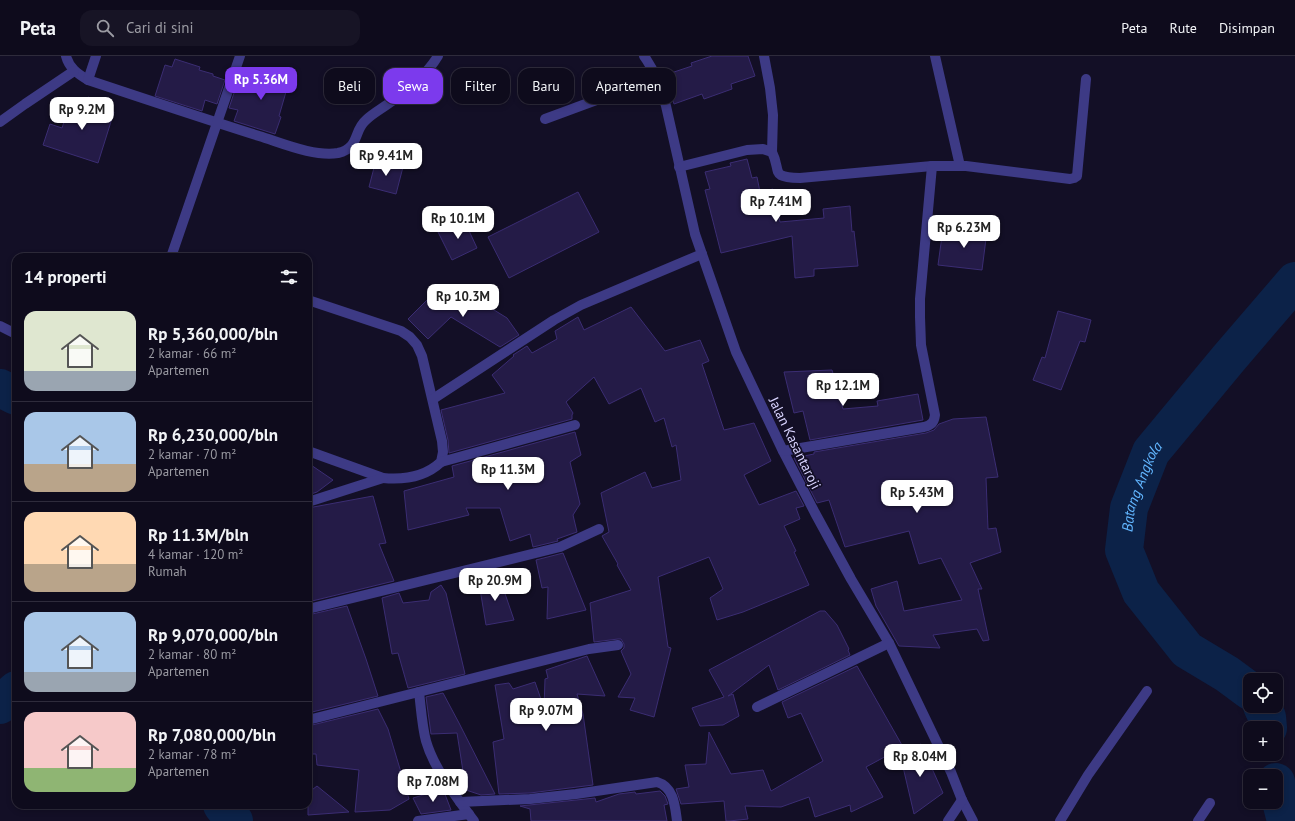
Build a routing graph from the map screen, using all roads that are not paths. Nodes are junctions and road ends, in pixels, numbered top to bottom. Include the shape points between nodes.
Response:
1 (66, 56) edge
2 (96, 56) edge
3 (240, 56) edge
4 (438, 56) edge
5 (644, 56) edge
6 (764, 56) edge
7 (936, 56) edge
8 (651, 68) edge
9 (74, 71) junction
10 (1086, 79) dead end
11 (88, 80) junction
12 (586, 104) edge
13 (665, 104) edge
14 (546, 119) dead end
15 (0, 122) edge
16 (218, 123) junction
17 (772, 152) junction
18 (932, 166) junction
19 (960, 166) junction
20 (679, 167) junction
21 (175, 253) edge
22 (702, 254) junction
23 (312, 301) edge
24 (0, 326) edge
25 (12, 332) edge
26 (433, 399) junction
27 (575, 425) dead end
28 (783, 451) junction
29 (312, 452) edge
30 (441, 462) junction
31 (383, 478) junction
32 (312, 501) edge
33 (599, 529) dead end
34 (312, 608) edge
35 (889, 643) junction
36 (618, 645) dead end
37 (1147, 691) dead end
38 (419, 692) junction
39 (757, 707) dead end
40 (312, 719) edge
41 (962, 800) junction
42 (460, 802) junction
43 (1210, 803) dead end
44 (472, 818) edge
45 (418, 821) edge
46 (677, 821) edge
47 (948, 821) edge
48 (973, 821) edge
49 (1060, 821) edge
50 (1198, 821) edge

1 - 9 street
2 - 11 street
3 - 16 street
4 - 16 street via 420,79 365,121 353,145 340,152 312,152
5 - 8 street, Jalan Kasantaroji
6 - 17 street via 773,115
7 - 19 street
9 - 11 street
9 - 15 street
10 - 19 street via 1077,176 1070,180
11 - 16 street
12 - 14 street
13 - 20 street, Jalan Kasantaroji
16 - 21 street
17 - 18 street via 777,171 784,177 791,178
17 - 20 street via 763,149 747,150
18 - 19 street
18 - 28 street via 920,299 921,345 935,414 933,422 924,427
20 - 22 street, Jalan Kasantaroji
22 - 26 street via 581,305
22 - 28 street, Jalan Kasantaroji via 736,352
23 - 26 street via 401,331 410,337 422,356
24 - 25 street
26 - 30 street via 442,440
27 - 30 street
28 - 35 street, Jalan Kasantaroji via 847,572
29 - 31 street
30 - 31 street via 426,473 407,478
31 - 32 street
33 - 34 street via 560,546
35 - 39 street
35 - 41 street, Jalan Kasantaroji
36 - 38 street via 589,649
37 - 49 street via 1088,775
38 - 40 street
38 - 42 street via 426,741 442,774
41 - 47 street
41 - 48 street, Jalan Kasantaroji
42 - 44 street
42 - 46 street via 530,799 657,782 670,790
43 - 50 street
44 - 45 street

